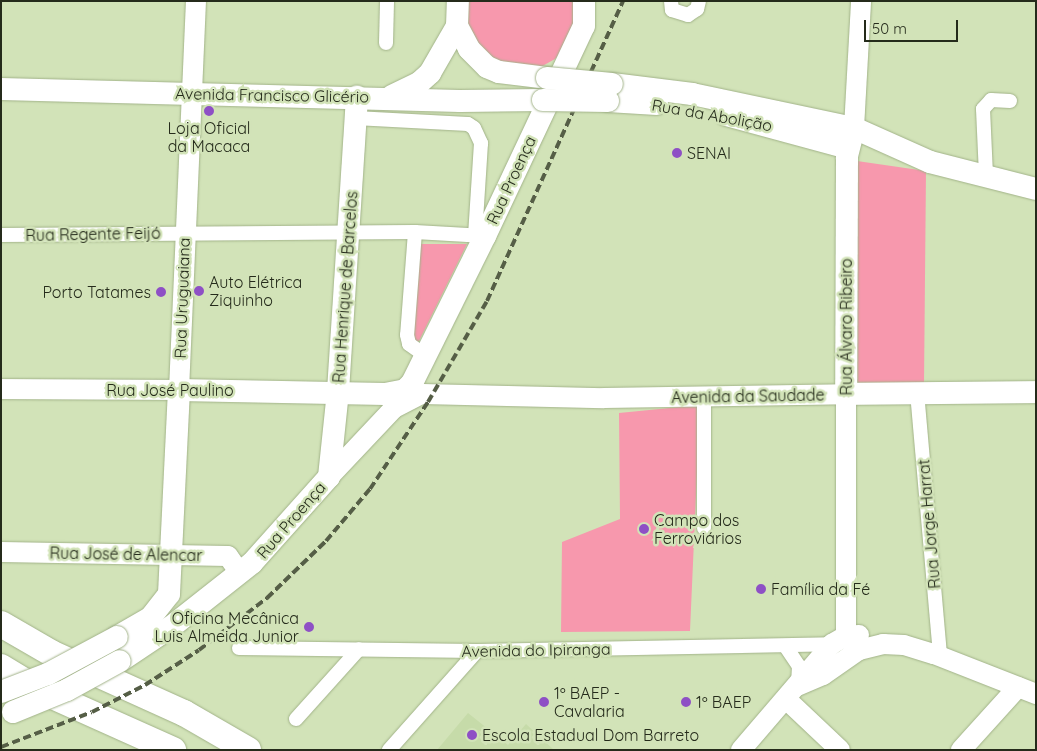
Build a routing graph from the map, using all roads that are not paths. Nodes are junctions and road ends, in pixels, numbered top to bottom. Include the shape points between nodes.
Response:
1 (196, 1) edge
2 (386, 1) edge
3 (458, 1) edge
4 (584, 1) edge
5 (671, 1) edge
6 (699, 1) edge
7 (861, 1) edge
8 (457, 26) junction
9 (386, 43) dead end
10 (1, 89) edge
11 (545, 89) junction
12 (192, 92) junction
13 (388, 98) junction
14 (1010, 101) dead end
15 (356, 108) junction
16 (474, 128) joint
17 (850, 145) junction
18 (986, 175) junction
19 (1036, 189) edge
20 (416, 232) junction
21 (184, 233) junction
22 (1, 234) edge
23 (348, 234) junction
24 (480, 235) junction
25 (425, 355) junction
26 (1, 389) edge
27 (179, 390) junction
28 (338, 391) junction
29 (917, 392) junction
30 (1036, 392) edge
31 (461, 393) joint
32 (846, 394) junction
33 (704, 398) junction
34 (329, 477) junction
35 (704, 528) dead end
36 (1, 552) edge
37 (170, 554) junction
38 (240, 573) junction
39 (169, 594) junction
40 (201, 604) junction
41 (1, 624) edge
42 (786, 647) junction
43 (847, 647) junction
44 (239, 648) dead end
45 (359, 649) junction
46 (477, 651) junction
47 (937, 655) junction
48 (1, 667) edge
49 (1027, 690) edge
50 (1, 692) edge
51 (792, 692) junction
52 (7, 714) edge
53 (296, 719) dead end
54 (173, 750) edge
55 (248, 750) edge
56 (389, 750) edge
57 (741, 750) edge
58 (840, 750) edge
59 (961, 750) edge

1 - 12 main road, Rua Uruguaiana
2 - 9 street
3 - 8 main road
4 - 24 main road, Rua Proença via 584,26
5 - 6 street via 672,10 688,15 697,9
7 - 17 main road, Rua Álvaro Ribeiro
8 - 11 main road via 469,49 487,66
8 - 13 main road via 430,72 419,83
10 - 12 main road, Avenida Francisco Glicério
11 - 13 main road, Avenida Francisco Glicério via 460,101
11 - 17 main road, Rua da Abolição, bridge via 610,93 758,122
12 - 15 main road, Avenida Francisco Glicério
12 - 21 main road, Rua Uruguaiana
13 - 15 main road, Avenida Francisco Glicério
14 - 18 street via 991,100 983,109
15 - 16 street, Avenida Francisco Glicério via 468,124
15 - 23 main road, Rua Henrique de Barcelos
16 - 24 street, Rua Proença via 481,143
17 - 18 main road
17 - 32 main road, Rua Álvaro Ribeiro
18 - 19 main road
20 - 23 street, Rua Regente Feijó
20 - 24 street, Rua Regente Feijó
20 - 25 street via 407,335 409,344
21 - 22 street, Rua Regente Feijó
21 - 23 street, Rua Regente Feijó
21 - 27 main road, Rua Uruguaiana
23 - 28 main road, Rua Henrique de Barcelos
24 - 25 main road, Rua Proença
25 - 28 main road, Rua Proença via 405,390 385,394
26 - 27 main road, Rua José Paulino
27 - 28 main road, Rua José Paulino
27 - 37 main road, Rua Uruguaiana
28 - 34 main road, Rua Henrique de Barcelos
29 - 30 main road, Avenida da Saudade
29 - 32 main road, Avenida da Saudade
29 - 47 street, Rua Jorge Harrat
31 - 33 main road, Avenida da Saudade
31 - 34 main road, Rua Proença via 422,394 404,401
32 - 33 main road, Avenida da Saudade
32 - 43 main road, Rua Álvaro Ribeiro
33 - 35 street
34 - 38 main road, Rua Proença
36 - 37 main road, Rua José de Alencar
37 - 38 main road, Rua José de Alencar via 231,557
37 - 39 main road, Rua Uruguaiana
38 - 40 main road, Rua Proença
39 - 40 main road via 180,604
39 - 50 main road, bridge via 151,617 117,637 48,674
40 - 52 main road, Rua Proença, bridge via 120,661 67,690
41 - 55 highway via 51,653 184,713
42 - 43 street, Avenida do Ipiranga
42 - 46 street, Avenida do Ipiranga
42 - 51 street via 799,666
43 - 47 main road via 896,636
43 - 51 main road
44 - 45 street, Avenida do Ipiranga
45 - 46 street, Avenida do Ipiranga
45 - 53 street
46 - 56 street
47 - 49 main road
48 - 54 highway via 39,690
49 - 59 main road
51 - 57 main road
51 - 58 main road

